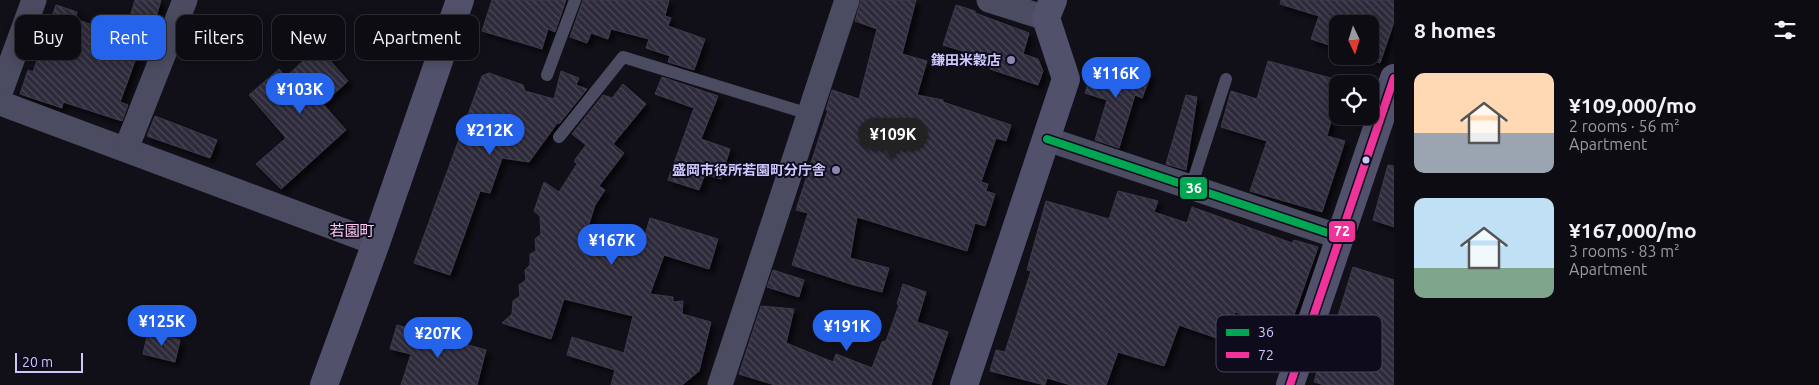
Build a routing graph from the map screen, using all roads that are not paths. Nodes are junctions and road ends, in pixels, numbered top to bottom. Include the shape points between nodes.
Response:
1 (34, 0) edge
2 (185, 0) edge
3 (460, 0) edge
4 (575, 0) edge
5 (846, 0) edge
6 (990, 0) edge
7 (1049, 9) edge
8 (547, 75) dead end
9 (1394, 78) edge
10 (1226, 79) dead end
11 (0, 93) edge
12 (0, 102) edge
13 (809, 114) junction
14 (559, 137) dead end
15 (1047, 139) junction
16 (126, 150) junction
17 (1191, 187) junction
18 (1340, 237) junction
19 (376, 243) junction
20 (1314, 315) edge
21 (1294, 372) edge
22 (324, 385) edge
23 (720, 385) edge
24 (964, 385) edge
25 (1290, 385) edge

1 - 11 street
2 - 16 street
3 - 19 street
4 - 8 lane
5 - 13 street
6 - 7 street
7 - 15 street via 1066,79
9 - 18 street
10 - 17 lane
12 - 16 street
13 - 14 lane via 623,57
13 - 23 street
15 - 17 street
15 - 24 street
16 - 19 street
17 - 18 street
18 - 20 street
19 - 22 street
21 - 25 street

